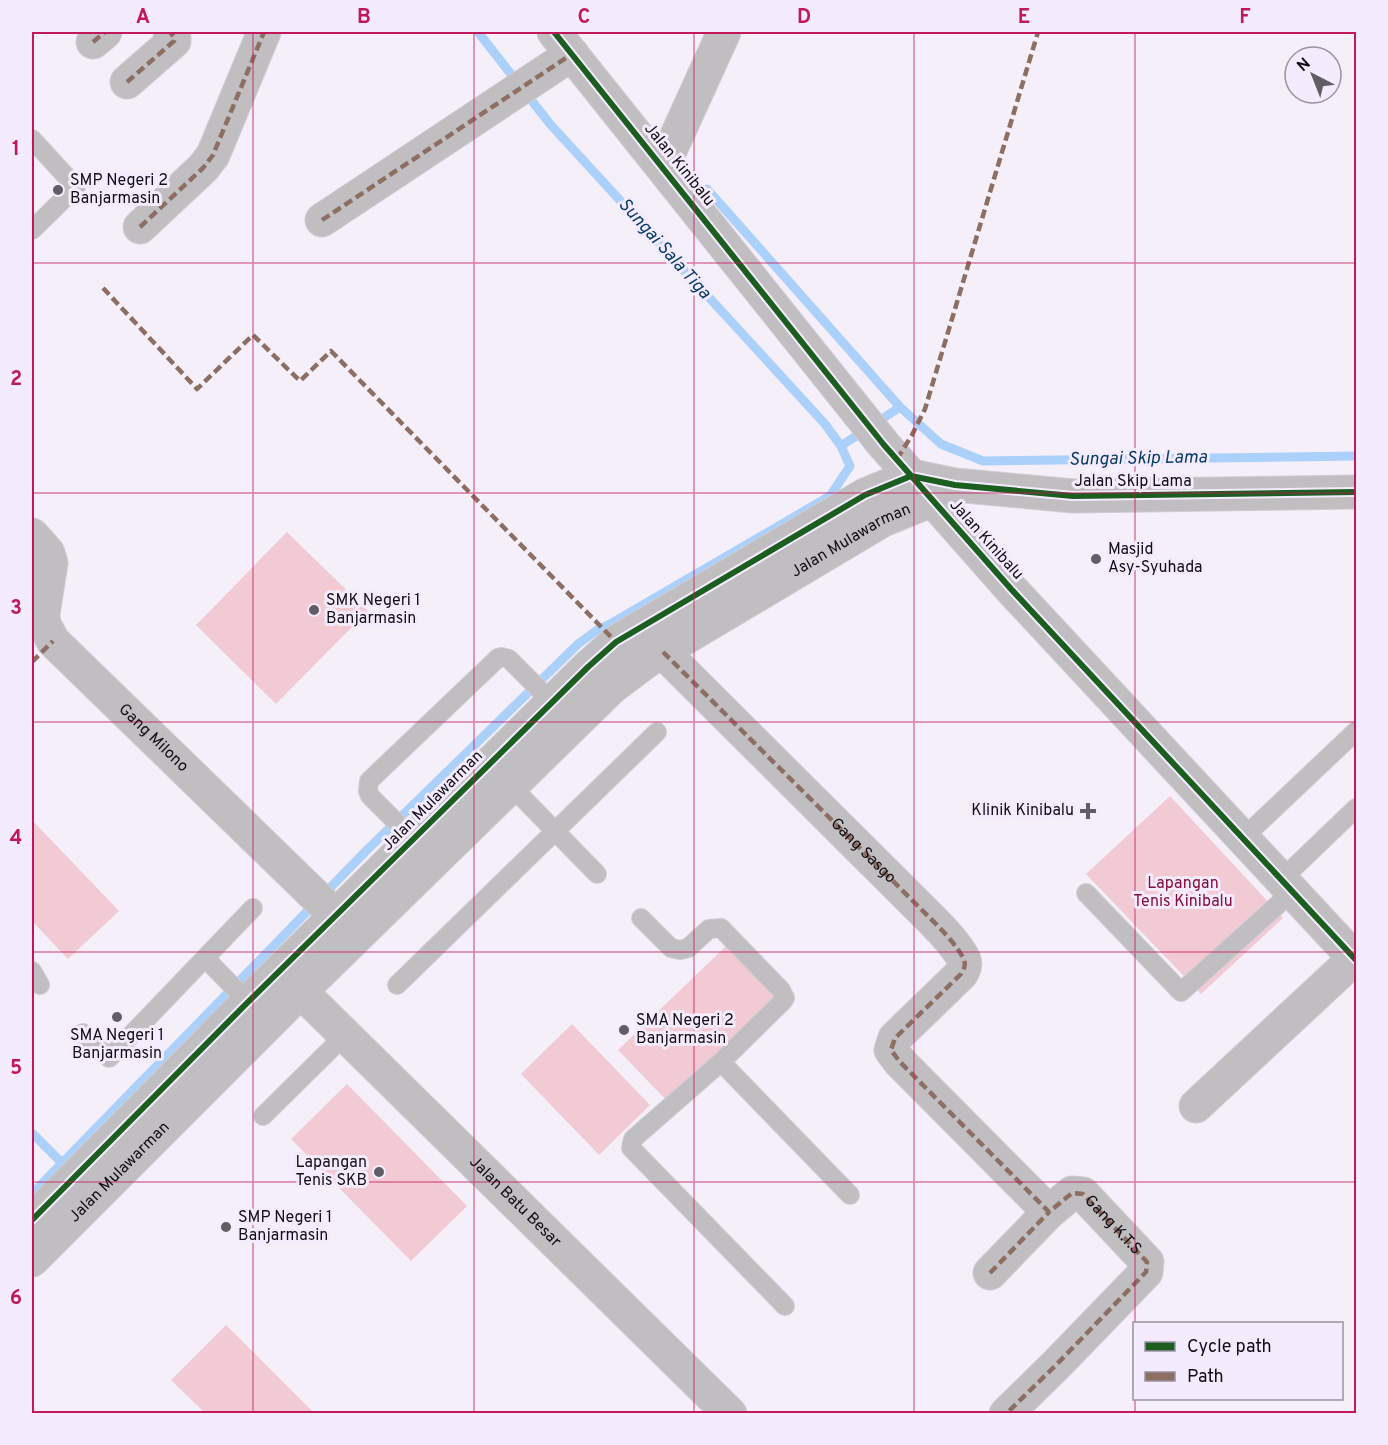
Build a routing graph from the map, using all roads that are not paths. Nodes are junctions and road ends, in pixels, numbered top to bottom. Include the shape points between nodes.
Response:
1 (170, 32) edge
2 (264, 32) edge
3 (724, 32) edge
4 (563, 43) edge
5 (127, 82) dead end
6 (32, 139) edge
7 (663, 166) junction
8 (322, 220) dead end
9 (140, 227) dead end
10 (32, 230) edge
11 (933, 487) junction
12 (1356, 492) edge
13 (32, 535) edge
14 (663, 652) junction
15 (601, 676) junction
16 (100, 686) junction
17 (547, 697) junction
18 (1356, 731) edge
19 (657, 732) dead end
20 (211, 776) dead end
21 (511, 786) junction
22 (1356, 808) edge
23 (556, 830) junction
24 (408, 833) junction
25 (1243, 838) junction
26 (597, 874) dead end
27 (1287, 885) junction
28 (1086, 893) dead end
29 (253, 908) dead end
30 (336, 915) junction
31 (641, 918) dead end
32 (205, 958) junction
33 (1356, 959) edge
34 (290, 982) junction
35 (397, 985) dead end
36 (248, 1002) junction
37 (83, 1033) dead end
38 (344, 1036) junction
39 (720, 1062) junction
40 (1196, 1106) dead end
41 (263, 1116) dead end
42 (850, 1195) dead end
43 (1049, 1212) junction
44 (32, 1220) edge
45 (32, 1260) edge
46 (990, 1273) dead end
47 (784, 1306) dead end
48 (730, 1413) edge
49 (1006, 1413) edge

1 - 5 street via 174,41
2 - 9 street via 213,155
3 - 7 street
4 - 7 street, Jalan Kinibalu
4 - 8 street via 538,77
6 - 10 lane via 76,187
7 - 11 street, Jalan Kinibalu via 870,427
11 - 12 street, Jalan Skip Lama via 1073,496
11 - 14 street, Jalan Mulawarman
11 - 15 street, Jalan Mulawarman via 865,495 616,642
11 - 25 street, Jalan Kinibalu via 1019,598
13 - 16 street, Gang Milono via 48,553 51,563 43,614 49,634
14 - 15 street, Jalan Mulawarman
14 - 43 street, Gang Sasgo via 942,930 964,960 961,974 895,1038 891,1050
15 - 17 street, Jalan Mulawarman
15 - 21 street, Jalan Mulawarman
16 - 20 lane via 111,675
16 - 30 street, Gang Milono
17 - 24 street, Jalan Mulawarman
17 - 24 lane via 509,659 498,658 369,781 370,796
18 - 25 lane
19 - 23 lane
21 - 23 lane
21 - 34 street, Jalan Mulawarman
22 - 27 lane
23 - 26 lane
23 - 35 lane
24 - 30 street, Jalan Mulawarman
25 - 27 street, Jalan Kinibalu
27 - 28 lane via 1181,992
27 - 33 street, Jalan Kinibalu
29 - 32 lane
30 - 34 street, Jalan Mulawarman
31 - 39 lane via 671,948 680,950 688,948 709,929 721,928 784,993 783,1001
32 - 36 lane
32 - 37 lane via 109,1058
33 - 40 street
34 - 36 street, Jalan Mulawarman
34 - 38 street, Jalan Batu Besar
34 - 45 street, Jalan Mulawarman
36 - 44 street, Jalan Mulawarman
38 - 41 lane
38 - 48 street, Jalan Batu Besar
39 - 42 lane
39 - 47 lane via 633,1138 631,1148
43 - 46 street
43 - 49 street, Gang K.T.S via 1072,1193 1083,1194 1144,1258 1146,1272

